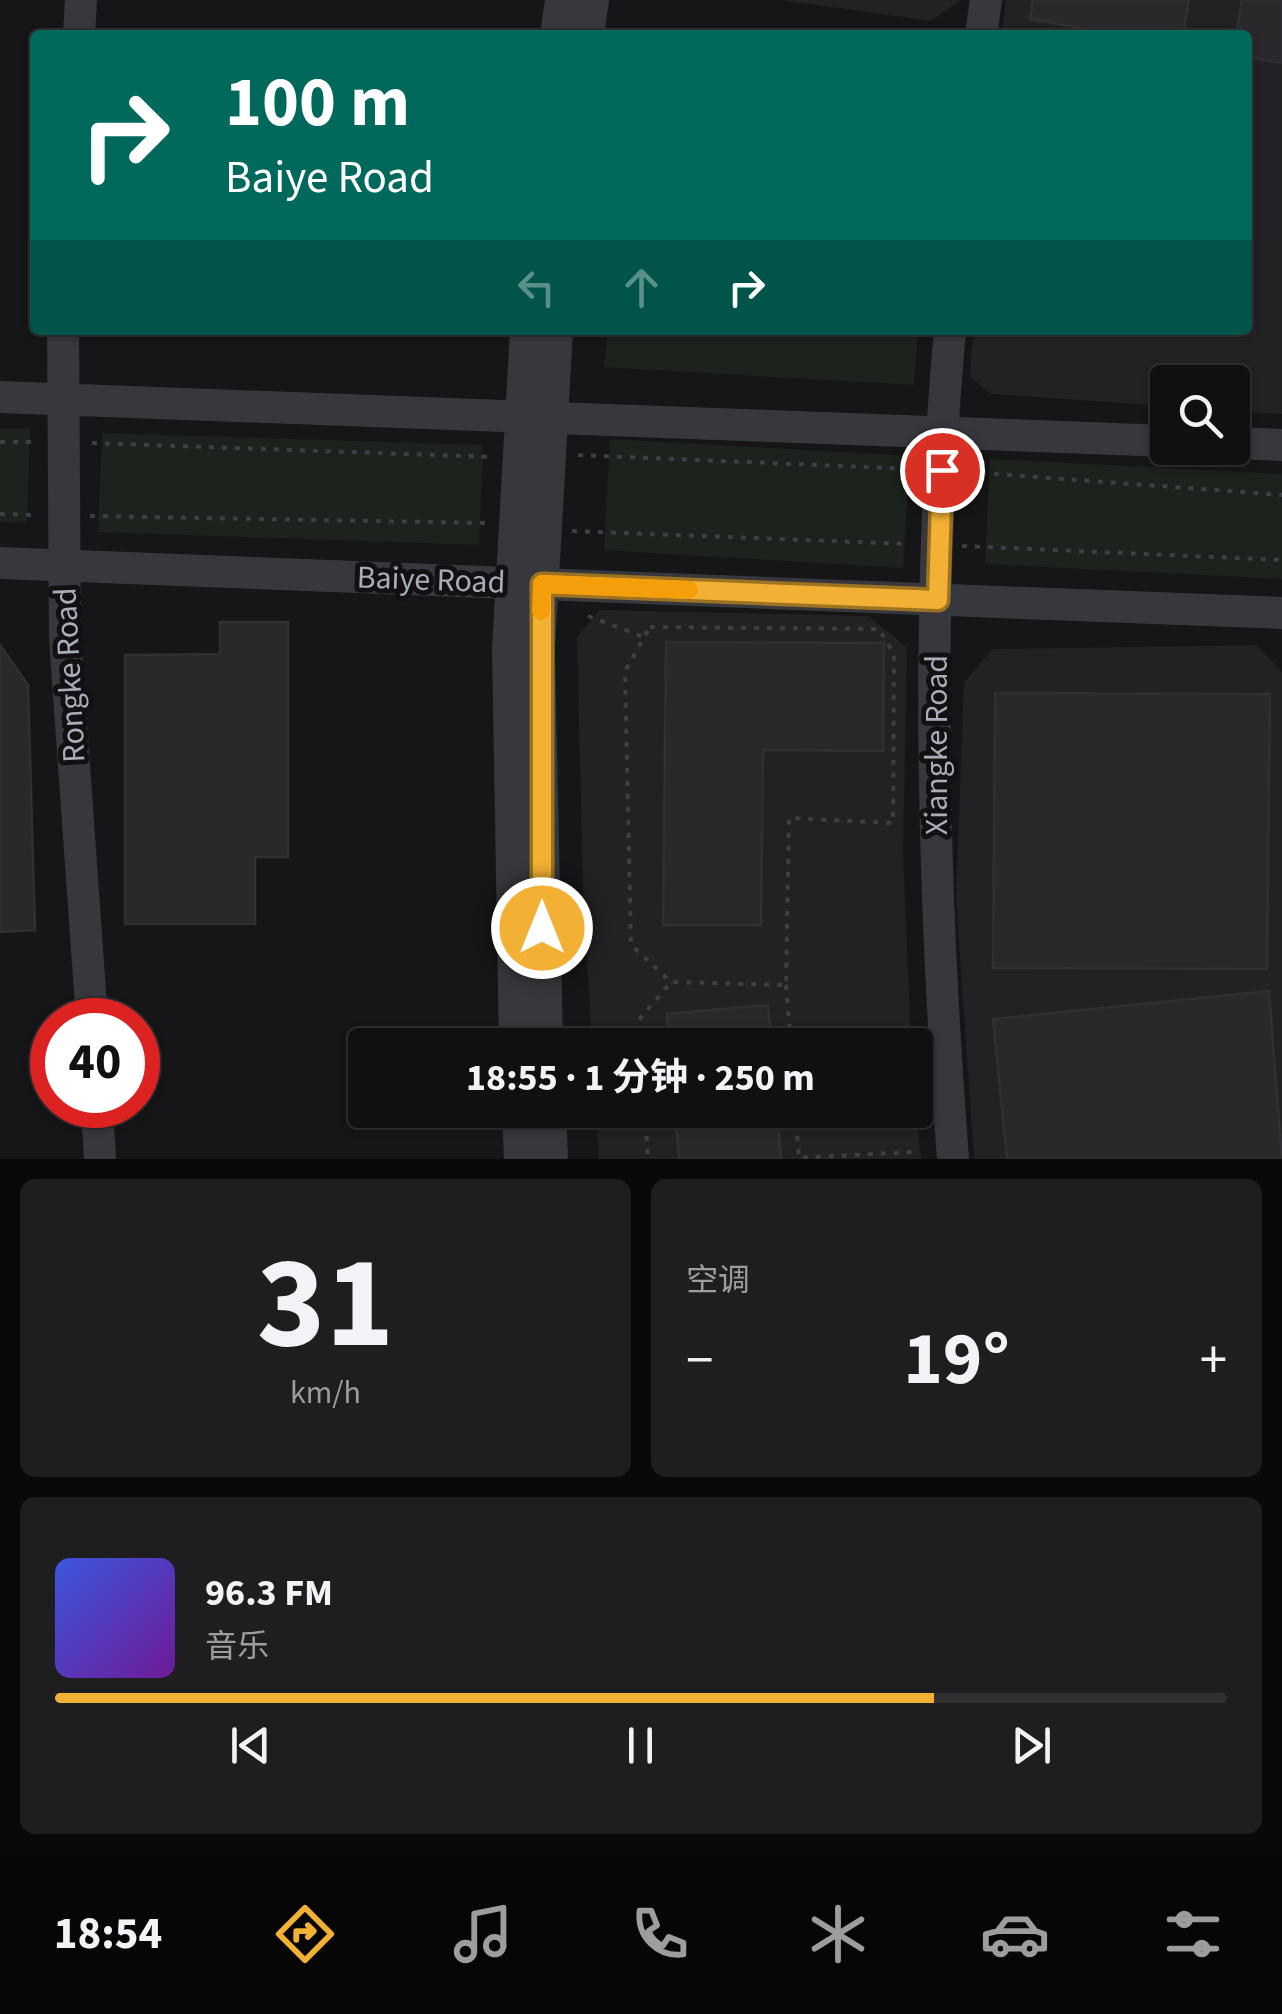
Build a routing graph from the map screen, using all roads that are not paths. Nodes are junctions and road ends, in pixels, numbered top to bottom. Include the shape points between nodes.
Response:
1 (81, 0) edge
2 (561, 0) edge
3 (593, 0) edge
4 (986, 0) edge
5 (78, 30) edge
6 (557, 30) edge
7 (589, 30) edge
8 (982, 30) edge
9 (63, 335) edge
10 (527, 335) edge
11 (556, 335) edge
12 (950, 335) edge
13 (0, 397) edge
14 (63, 399) junction
15 (535, 417) junction
16 (944, 432) junction
17 (1150, 439) edge
18 (1250, 444) edge
19 (1282, 445) edge
20 (0, 562) edge
21 (64, 567) junction
22 (526, 584) junction
23 (938, 600) junction
24 (1282, 613) edge
25 (90, 998) edge
26 (514, 1028) edge
27 (546, 1028) edge
28 (98, 1128) edge
29 (519, 1128) edge
30 (551, 1128) edge
31 (100, 1159) edge
32 (520, 1159) edge
33 (552, 1159) edge
34 (953, 1159) edge

1 - 5 street
2 - 6 street
3 - 7 street
4 - 8 street
9 - 14 street, Rongke Road
10 - 15 street
11 - 15 street
12 - 16 street, Xiangke Road
13 - 14 street
14 - 15 street
14 - 21 street, Rongke Road
15 - 16 street
15 - 22 street
16 - 17 street
16 - 23 street, Xiangke Road
18 - 19 street
20 - 21 street, Baiye Road
21 - 22 street, Baiye Road
21 - 25 street, Rongke Road
22 - 23 street, Baiye Road
22 - 26 street via 510,929
22 - 27 street
23 - 24 street, Baiye Road
23 - 34 street, Xiangke Road via 937,879
28 - 31 street
29 - 32 street
30 - 33 street

